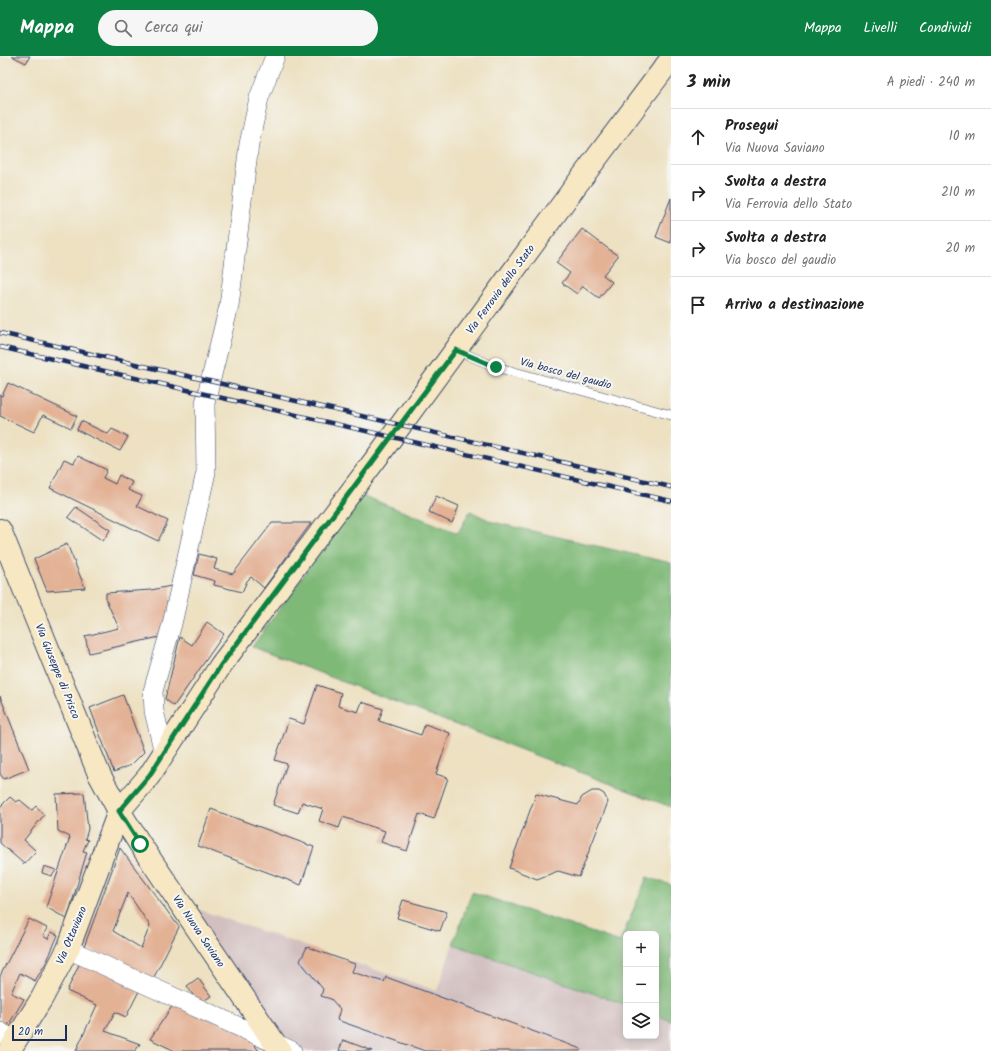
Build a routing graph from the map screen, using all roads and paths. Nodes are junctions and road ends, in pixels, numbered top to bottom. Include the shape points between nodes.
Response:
1 (275, 56) edge
2 (671, 59) edge
3 (456, 350) junction
4 (671, 415) edge
5 (0, 530) edge
6 (6, 559) edge
7 (164, 753) junction
8 (119, 811) junction
9 (68, 949) junction
10 (8, 1041) edge
11 (282, 1048) edge

1 - 7 street via 259,98 249,144 229,306 205,403 206,472 172,624 154,691 154,711
2 - 3 main road, Via Ferrovia dello Stato
3 - 4 lane, Via bosco del gaudio via 496,367
3 - 7 main road, Via Ferrovia dello Stato via 221,665
5 - 6 main road, Via Giuseppe di Prisco
6 - 8 main road, Via Giuseppe di Prisco via 99,774
7 - 8 main road, Via Ferrovia dello Stato via 149,776
8 - 9 main road, Via Ottaviano
8 - 11 main road, Via Nuova Saviano
9 - 10 main road, Via Ottaviano via 42,998
9 - 11 street

